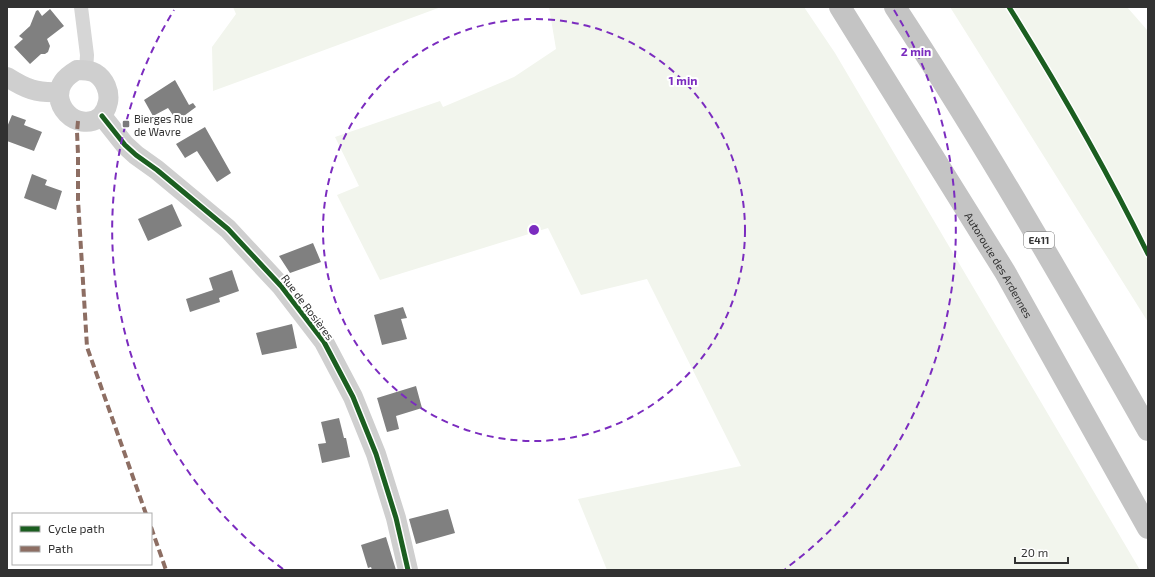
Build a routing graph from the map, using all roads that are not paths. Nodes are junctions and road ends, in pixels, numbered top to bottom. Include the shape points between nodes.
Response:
1 (81, 7) edge
2 (840, 7) edge
3 (895, 7) edge
4 (86, 71) junction
5 (7, 77) edge
6 (59, 92) junction
7 (102, 116) junction
8 (1148, 430) edge
9 (1148, 528) edge
10 (408, 570) edge

1 - 4 street via 87,55
2 - 9 highway, Autoroute des Ardennes via 1005,272
3 - 8 highway, E411 via 1042,245
4 - 6 street via 77,70 68,76 62,82
4 - 7 street via 95,73 108,90 107,110
5 - 6 street via 32,90
6 - 7 street via 61,106 73,119 87,122
7 - 10 street, Rue de Rosières via 136,155 228,229 281,286 324,342 353,397 376,454 396,518

